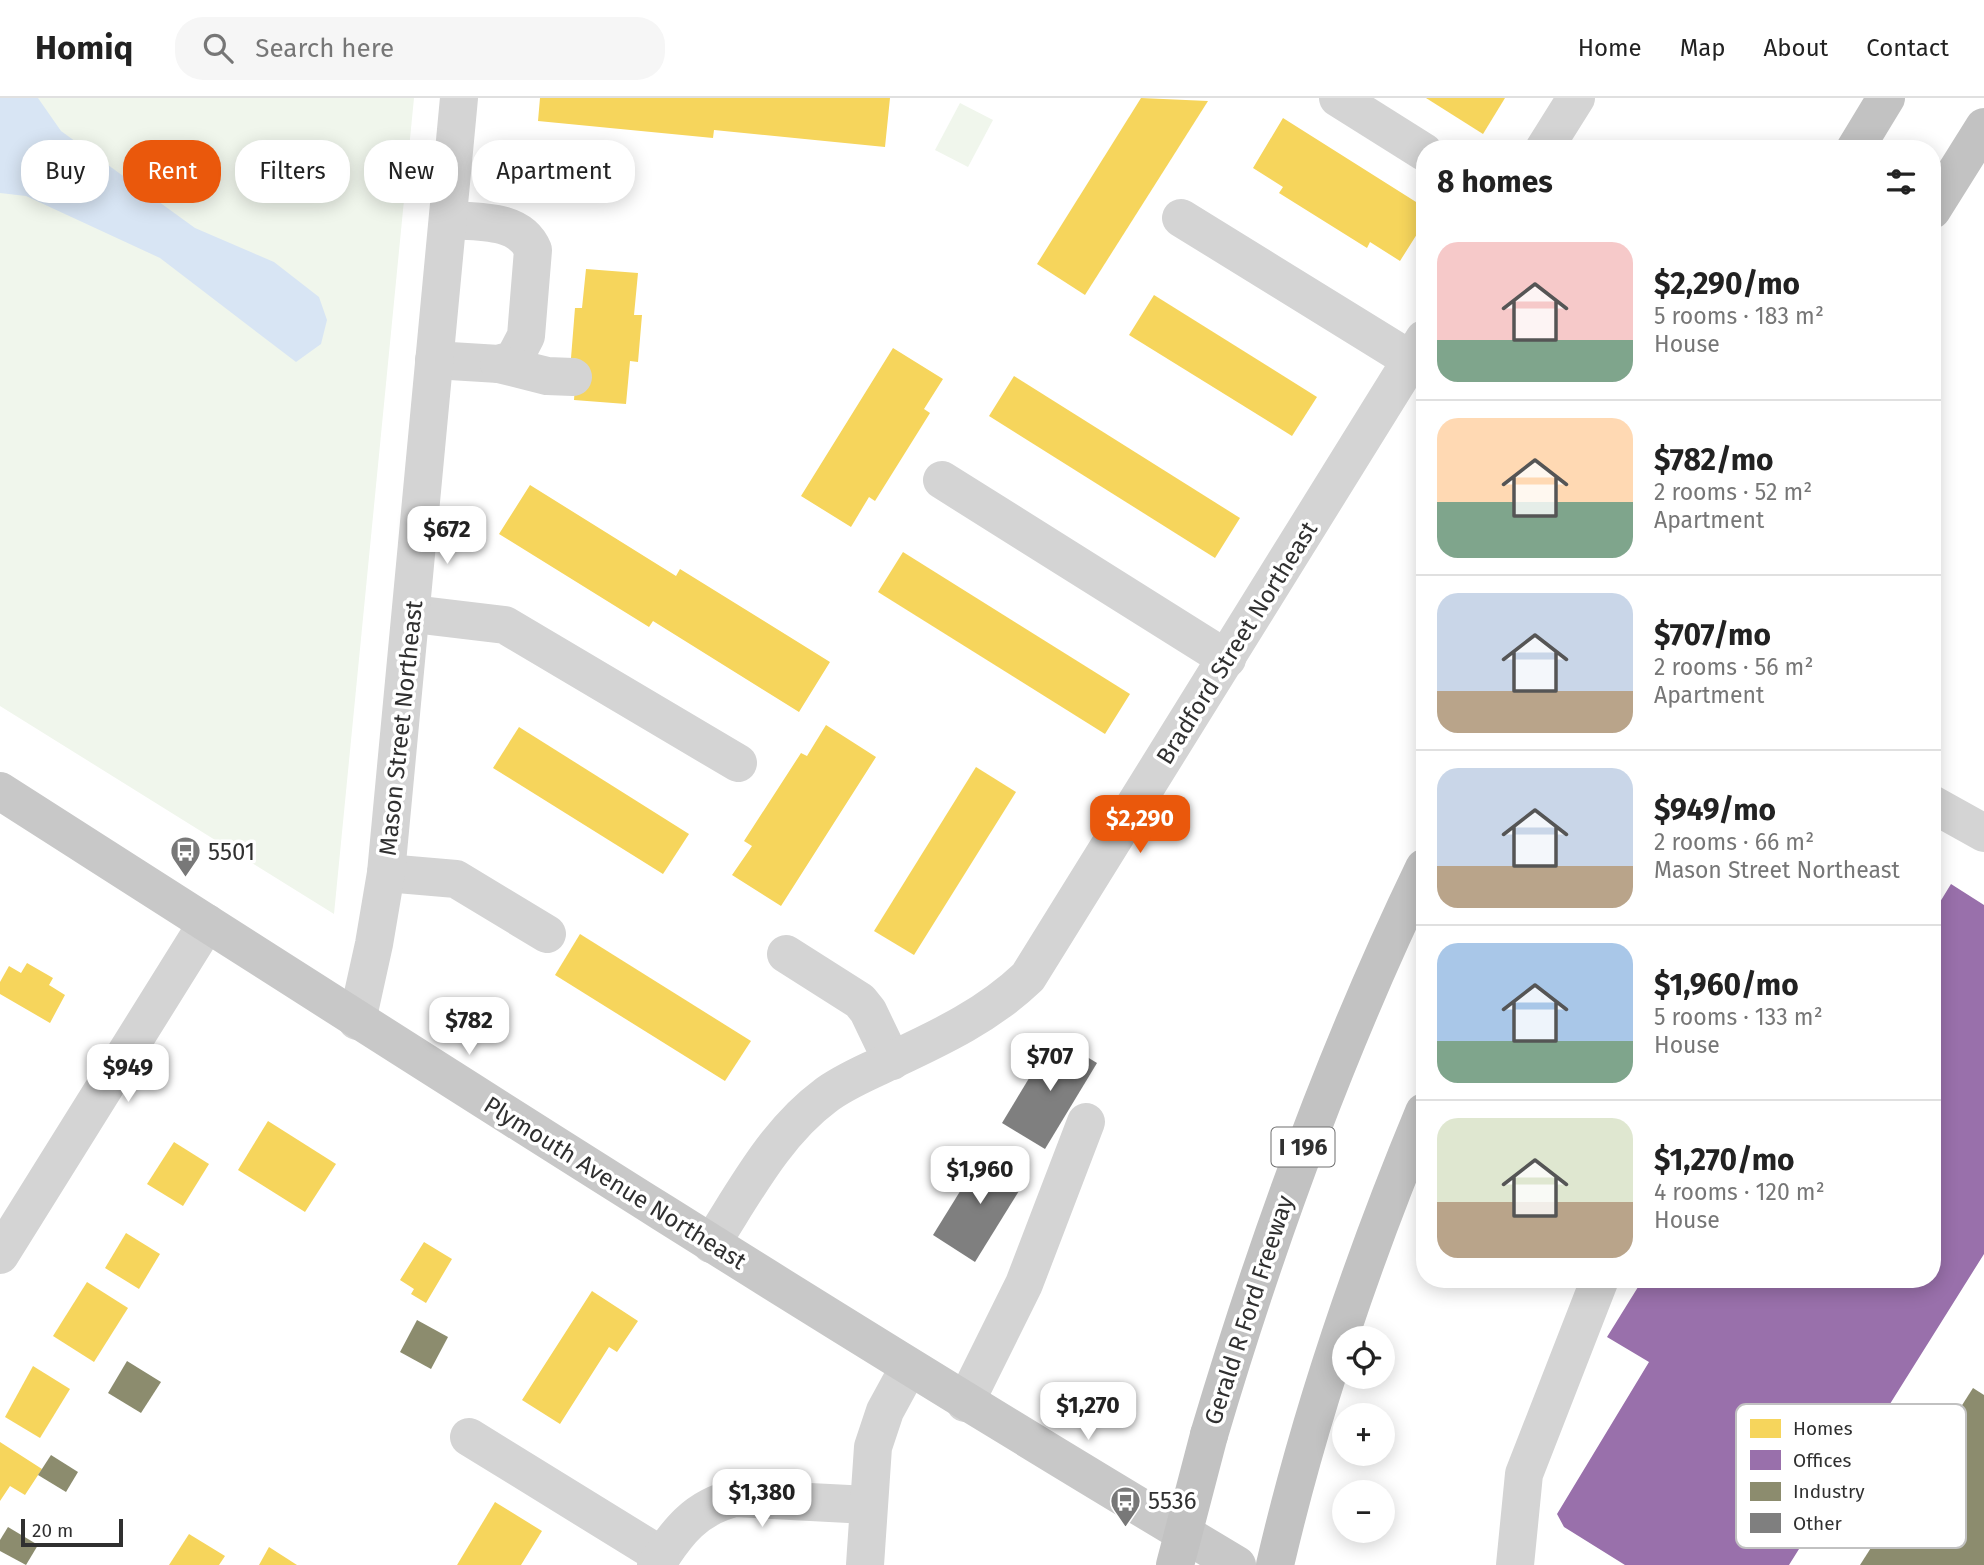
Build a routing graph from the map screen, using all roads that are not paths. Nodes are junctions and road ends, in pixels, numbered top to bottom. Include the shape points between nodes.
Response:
1 (459, 98) edge
2 (1338, 98) edge
3 (1576, 98) edge
4 (1886, 98) edge
5 (1984, 127) edge
6 (1550, 140) edge
7 (1860, 140) edge
8 (1416, 147) edge
9 (1941, 196) edge
10 (1181, 218) dead end
11 (448, 220) junction
12 (1416, 349) edge
13 (1416, 353) edge
14 (434, 360) junction
15 (499, 364) junction
16 (573, 377) dead end
17 (942, 480) dead end
18 (413, 614) junction
19 (1227, 659) junction
20 (738, 762) dead end
21 (0, 791) edge
22 (1941, 809) edge
23 (1984, 833) edge
24 (386, 873) junction
25 (1416, 885) edge
26 (207, 923) junction
27 (547, 933) dead end
28 (786, 954) dead end
29 (356, 1021) junction
30 (892, 1061) junction
31 (1086, 1122) dead end
32 (1416, 1133) edge
33 (711, 1244) junction
34 (0, 1255) edge
35 (1596, 1288) edge
36 (909, 1367) junction
37 (965, 1404) junction
38 (470, 1437) dead end
39 (868, 1505) junction
40 (659, 1561) edge
41 (865, 1565) edge
42 (1175, 1565) edge
43 (1237, 1565) edge
44 (1275, 1565) edge
45 (1515, 1565) edge

1 - 11 street, Mason Street Northeast
2 - 8 street
3 - 6 street
4 - 7 highway
5 - 9 highway
10 - 12 street
11 - 14 street, Mason Street Northeast
11 - 15 street via 508,227 530,241 526,336 514,359
13 - 19 street, Bradford Street Northeast
14 - 15 street
14 - 18 street, Mason Street Northeast
15 - 16 street via 547,376
17 - 19 street
18 - 20 street via 505,625
18 - 24 street, Mason Street Northeast
19 - 30 street, Bradford Street Northeast via 1028,978 993,1008
21 - 26 main road, Plymouth Avenue Northeast
22 - 23 street
24 - 27 street via 456,879
24 - 29 street, Mason Street Northeast
25 - 42 highway, Gerald R Ford Freeway / I 196, bridge via 1303,1146 1209,1435
26 - 29 main road, Plymouth Avenue Northeast
26 - 34 street
28 - 30 street via 860,1001
29 - 33 main road, Plymouth Avenue Northeast
30 - 33 street, Bradford Street Northeast via 827,1094 801,1115 763,1163
31 - 37 street via 1024,1284
32 - 44 highway via 1356,1289
33 - 36 main road, Plymouth Avenue Northeast
35 - 45 street via 1524,1474
36 - 37 main road, Plymouth Avenue Northeast
36 - 39 street via 878,1429
37 - 43 main road, Plymouth Avenue Northeast
38 - 40 street
39 - 40 street via 735,1498 713,1503 691,1517
39 - 41 street

